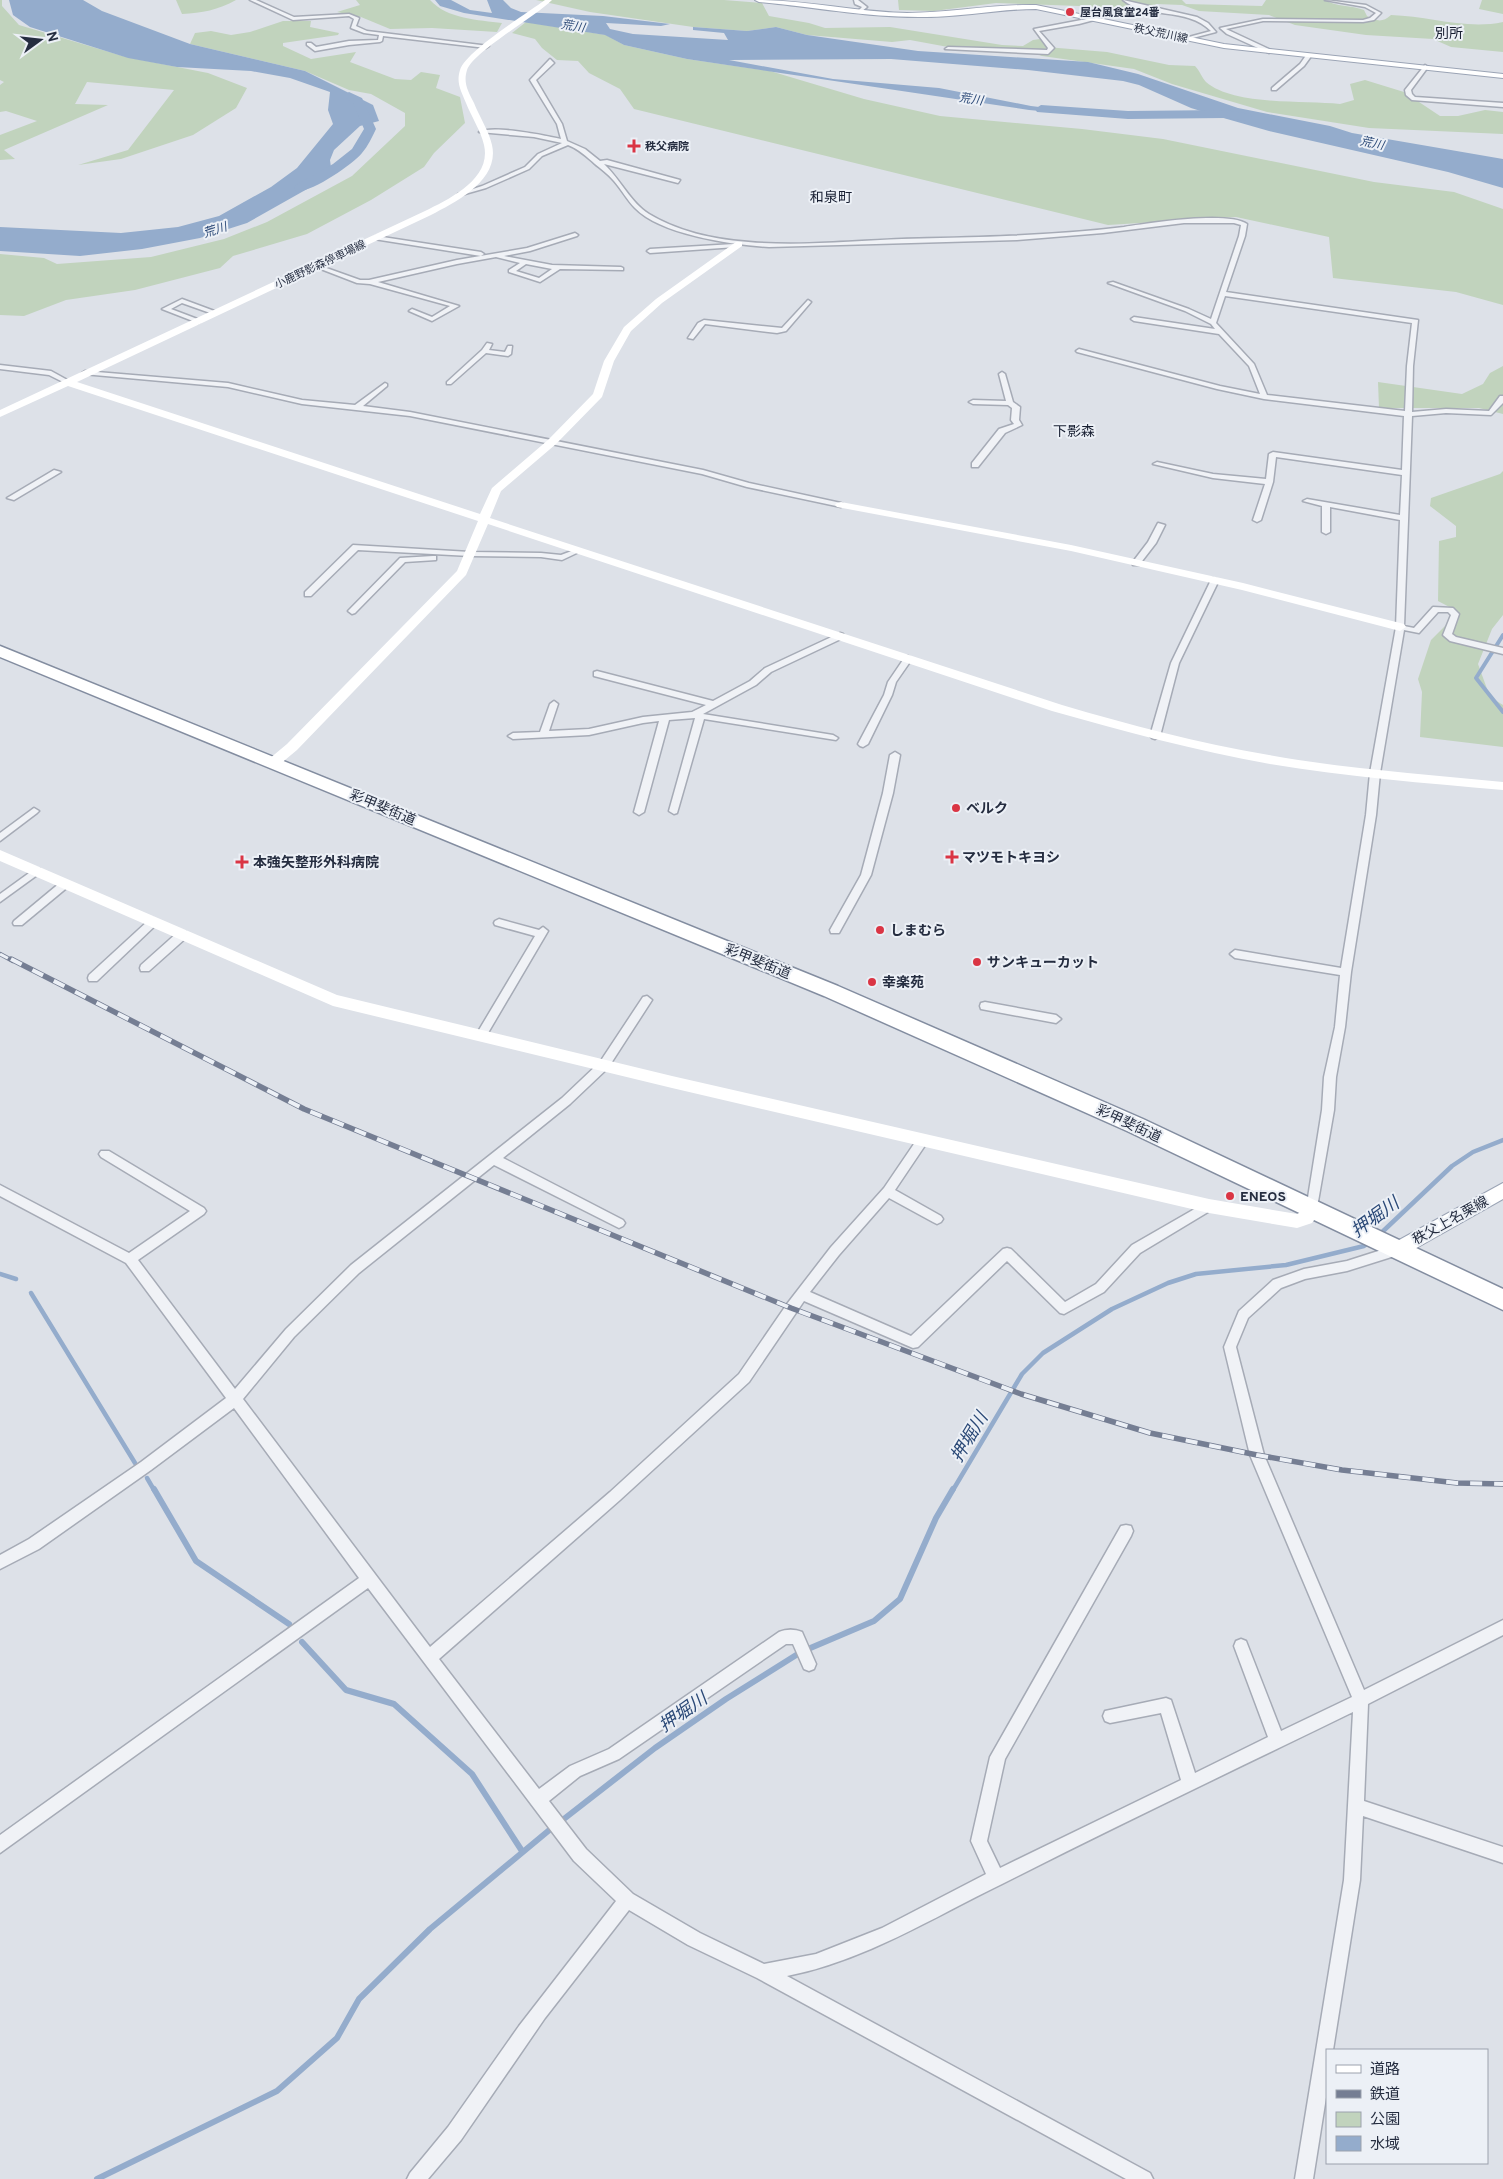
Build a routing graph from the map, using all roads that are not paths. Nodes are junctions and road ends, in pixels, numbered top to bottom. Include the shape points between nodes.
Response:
1 (252, 0) edge
2 (549, 0) edge
3 (759, 0) edge
4 (856, 0) edge
5 (1125, 0) edge
6 (1327, 0) edge
7 (860, 11) junction
8 (1092, 19) junction
9 (382, 35) junction
10 (1187, 39) junction
11 (309, 44) dead end
12 (486, 46) junction
13 (948, 50) dead end
14 (1268, 51) junction
15 (1309, 55) junction
16 (550, 61) dead end
17 (1425, 67) junction
18 (1503, 76) edge
19 (1274, 89) dead end
20 (1503, 105) edge
21 (482, 132) junction
22 (566, 142) junction
23 (597, 163) junction
24 (678, 181) dead end
25 (460, 195) junction
26 (575, 235) dead end
27 (376, 238) junction
28 (737, 245) junction
29 (650, 251) dead end
30 (493, 256) junction
31 (524, 263) junction
32 (316, 266) junction
33 (558, 268) junction
34 (621, 269) dead end
35 (369, 282) junction
36 (1112, 283) dead end
37 (1224, 294) junction
38 (808, 302) dead end
39 (412, 312) dead end
40 (215, 313) junction
41 (1134, 320) dead end
42 (198, 321) junction
43 (1213, 323) junction
44 (1222, 332) junction
45 (691, 338) dead end
46 (489, 344) dead end
47 (510, 347) dead end
48 (484, 351) junction
49 (1079, 351) dead end
50 (0, 367) edge
51 (9, 368) junction
52 (0, 372) edge
53 (85, 373) junction
54 (1002, 374) dead end
55 (66, 382) junction
56 (449, 383) dead end
57 (385, 385) dead end
58 (1264, 397) junction
59 (1503, 398) edge
60 (973, 402) dead end
61 (1010, 403) junction
62 (357, 407) junction
63 (0, 414) edge
64 (1409, 414) junction
65 (552, 442) junction
66 (1157, 464) dead end
67 (975, 465) dead end
68 (57, 472) dead end
69 (1408, 472) junction
70 (1269, 482) junction
71 (11, 498) dead end
72 (1307, 501) dead end
73 (1326, 504) junction
74 (841, 505) joint
75 (1405, 518) junction
76 (483, 519) junction
77 (1257, 520) dead end
78 (1161, 525) dead end
79 (1326, 532) dead end
80 (576, 551) junction
81 (444, 552) junction
82 (470, 554) junction
83 (1136, 562) junction
84 (1215, 580) junction
85 (308, 594) dead end
86 (352, 611) dead end
87 (1400, 627) junction
88 (840, 636) junction
89 (0, 650) edge
90 (1503, 651) edge
91 (908, 658) junction
92 (597, 674) dead end
93 (554, 704) dead end
94 (714, 704) junction
95 (697, 715) junction
96 (665, 717) junction
97 (543, 735) junction
98 (513, 736) dead end
99 (1155, 736) junction
100 (833, 738) dead end
101 (863, 744) dead end
102 (895, 755) dead end
103 (274, 762) junction
104 (1375, 774) junction
105 (1503, 786) edge
106 (34, 811) dead end
107 (674, 811) dead end
108 (638, 812) dead end
109 (0, 838) edge
110 (0, 855) edge
111 (36, 871) junction
112 (66, 884) junction
113 (0, 899) edge
114 (18, 922) dead end
115 (153, 922) junction
116 (500, 923) dead end
117 (835, 930) dead end
118 (182, 935) junction
119 (1236, 954) dead end
120 (146, 968) dead end
121 (1346, 972) junction
122 (93, 978) dead end
123 (647, 1000) dead end
124 (985, 1006) dead end
125 (1056, 1019) dead end
126 (481, 1035) junction
127 (604, 1065) junction
128 (922, 1141) junction
129 (105, 1154) dead end
130 (494, 1159) junction
131 (0, 1190) edge
132 (1503, 1190) edge
133 (888, 1191) junction
134 (1209, 1206) junction
135 (1312, 1210) junction
136 (937, 1219) dead end
137 (619, 1223) dead end
138 (1389, 1246) junction
139 (130, 1259) junction
140 (802, 1294) junction
141 (1503, 1300) edge
142 (234, 1400) junction
143 (1126, 1531) dead end
144 (0, 1562) edge
145 (369, 1579) junction
146 (1503, 1627) edge
147 (1241, 1646) dead end
148 (430, 1657) junction
149 (809, 1663) dead end
150 (1361, 1700) junction
151 (1110, 1716) dead end
152 (1277, 1741) junction
153 (1190, 1783) junction
154 (538, 1800) junction
155 (1356, 1806) junction
156 (0, 1845) edge
157 (1503, 1855) edge
158 (996, 1878) junction
159 (627, 1900) junction
160 (763, 1972) junction
161 (416, 2179) edge
162 (1144, 2179) edge
163 (1304, 2179) edge

1 - 9 street via 293,19 343,14 355,16 353,27
2 - 12 street, 小鹿野影森停車場線
3 - 7 main road, 秩父荒川線
4 - 7 street via 865,7
5 - 10 street via 1135,6 1166,10 1196,19 1214,32
6 - 14 street via 1366,6 1379,13 1363,21 1263,20 1222,28
7 - 8 main road, 秩父荒川線 via 925,15 1022,6
8 - 10 main road, 秩父荒川線
8 - 13 street via 1036,30 1051,48 1048,52
9 - 11 street via 380,40 324,48 315,49
9 - 12 street
10 - 14 main road, 秩父荒川線
12 - 21 street, 小鹿野影森停車場線 via 467,64 461,83
14 - 15 main road, 秩父荒川線
15 - 17 main road, 秩父荒川線
15 - 19 street
16 - 22 street via 533,80 564,131
17 - 18 main road, 秩父荒川線
17 - 20 street via 1408,90 1414,99
21 - 22 street
21 - 25 street, 小鹿野影森停車場線 via 490,153 487,162 482,174
22 - 23 street via 583,150
22 - 25 street via 540,155 527,168
23 - 24 street via 608,162
23 - 28 street via 614,177 634,205 647,215 670,226
25 - 27 street, 小鹿野影森停車場線
26 - 30 street via 528,250
27 - 30 street
27 - 32 street, 小鹿野影森停車場線
28 - 29 street
28 - 37 street via 1008,238 1103,232 1184,221 1235,221 1244,224
28 - 65 street via 659,301 627,329 609,361 598,395
30 - 31 street
30 - 35 street
31 - 33 street
31 - 33 street via 511,272 540,280
32 - 35 street via 359,282
32 - 40 street, 小鹿野影森停車場線
33 - 34 street
35 - 39 street via 456,306 432,319
36 - 43 street via 1187,310
37 - 43 street
37 - 64 street via 1416,320 1410,366
38 - 45 street via 784,330 704,322
40 - 42 street, 小鹿野影森停車場線
40 - 42 street via 182,301 165,309
41 - 44 street
42 - 53 street, 小鹿野影森停車場線
43 - 44 street
44 - 58 street via 1252,365
46 - 48 street
47 - 48 street via 508,354
48 - 56 street
49 - 58 street
50 - 51 street
51 - 52 street
51 - 55 street via 51,373
53 - 55 street, 小鹿野影森停車場線
53 - 62 street via 228,386 302,402
54 - 61 street
55 - 63 street, 小鹿野影森停車場線
55 - 76 street
57 - 62 street
58 - 64 street
59 - 64 street via 1491,413 1446,411
60 - 61 street
61 - 67 street via 1016,407 1018,426 1002,431
62 - 65 street
64 - 69 street
65 - 74 street via 703,472 746,485
65 - 76 street via 496,490
66 - 70 street via 1213,476
68 - 71 street
69 - 70 street via 1273,454
69 - 75 street
70 - 77 street
72 - 73 street
73 - 75 street
73 - 79 street
74 - 83 street
75 - 87 street
76 - 80 street
76 - 82 street
78 - 83 street via 1152,543
80 - 82 street via 562,558
80 - 88 street
81 - 82 street
81 - 85 street via 356,547
81 - 86 street via 435,557 403,560
82 - 103 street via 462,572
83 - 84 street
84 - 87 street
84 - 99 street via 1190,628 1182,655 1175,663
87 - 90 street via 1416,631 1436,609 1450,610 1455,614 1447,635
87 - 104 street
88 - 91 street
88 - 94 street via 768,670 753,683
89 - 103 highway, 彩甲斐街道
91 - 99 street via 1057,708
91 - 101 street via 892,682
92 - 94 street
93 - 97 street
94 - 95 street
95 - 96 street
95 - 100 street
95 - 107 street
96 - 97 street via 589,732
96 - 108 street
97 - 98 street
99 - 104 street via 1240,755
102 - 117 street via 866,875
103 - 135 highway, 彩甲斐街道 via 917,1028 1135,1125
104 - 105 street
104 - 121 street
106 - 109 street
110 - 111 street
111 - 112 street
111 - 113 street
112 - 114 street
112 - 115 street
115 - 118 street
115 - 122 street
116 - 126 street via 542,932
118 - 120 street
118 - 126 street via 333,1000
119 - 121 street
121 - 135 street
123 - 127 street
124 - 125 street
126 - 127 street
127 - 128 street
127 - 130 street via 566,1101
128 - 133 street
128 - 134 street
129 - 139 street via 200,1211
130 - 137 street
130 - 142 street via 355,1269 290,1333
131 - 139 street
132 - 138 main road, 秩父上名栗線
133 - 136 street
133 - 140 street
134 - 135 street via 1297,1221 1306,1218
134 - 140 street via 1136,1249 1100,1288 1064,1309 1008,1253 913,1343
135 - 138 highway, 彩甲斐街道
138 - 141 highway, 彩甲斐街道
138 - 150 street via 1347,1266 1304,1274 1277,1284 1243,1314 1230,1347 1257,1455
139 - 142 street
140 - 148 street via 744,1378 615,1496
142 - 144 street via 34,1544
142 - 145 street
143 - 158 street via 998,1757 980,1841
145 - 148 street
145 - 156 street
146 - 150 street
147 - 152 street
148 - 154 street
149 - 154 street via 797,1637 784,1637 614,1754 575,1771
150 - 152 street
150 - 155 street
151 - 153 street via 1166,1705
152 - 153 street
153 - 158 street
154 - 159 street via 580,1855
155 - 157 street
155 - 163 street via 1352,1880
158 - 160 street via 887,1934 816,1962
159 - 160 street via 694,1939
159 - 161 street via 545,2004 458,2127
160 - 162 street

